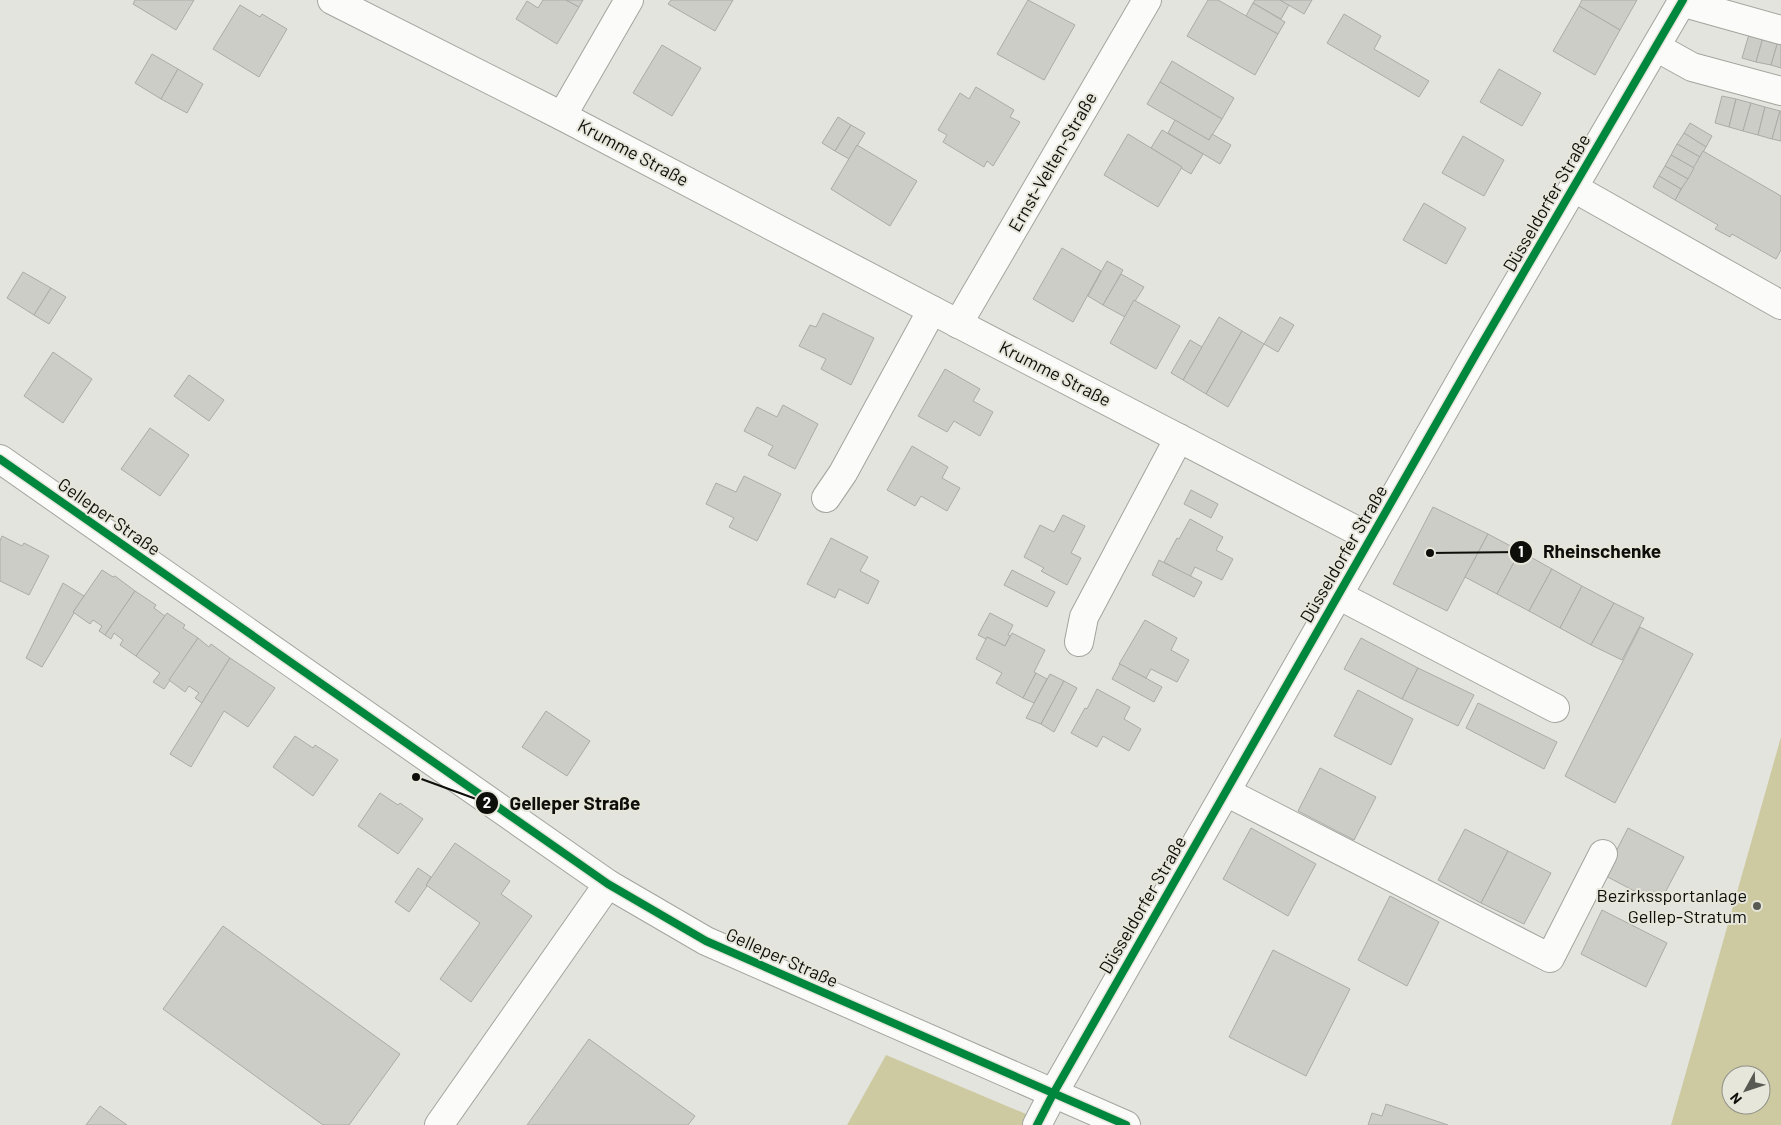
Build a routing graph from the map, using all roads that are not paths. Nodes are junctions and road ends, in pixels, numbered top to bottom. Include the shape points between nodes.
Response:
1 (332, 0) edge
2 (630, 0) edge
3 (1147, 0) edge
4 (1682, 1) edge
5 (1781, 30) edge
6 (1656, 47) junction
7 (1781, 91) edge
8 (562, 116) junction
9 (1574, 188) junction
10 (1781, 305) edge
11 (932, 310) junction
12 (958, 324) junction
13 (1179, 438) junction
14 (0, 459) edge
15 (826, 498) dead end
16 (1371, 538) junction
17 (1338, 594) junction
18 (1079, 642) dead end
19 (1555, 708) dead end
20 (1226, 792) junction
21 (1603, 854) dead end
22 (608, 884) junction
23 (1053, 1094) junction
24 (439, 1125) edge
25 (1037, 1125) edge
26 (1126, 1125) edge

1 - 8 street, Krumme Straße
2 - 8 street
3 - 12 street, Ernst-Velten-Straße
4 - 5 street, Düsseldorfer Straße
4 - 6 street, Düsseldorfer Straße
6 - 7 street via 1692,67
6 - 9 street, Düsseldorfer Straße
8 - 11 street, Krumme Straße
9 - 10 street, Düsseldorfer Straße
9 - 16 street, Düsseldorfer Straße
11 - 12 street, Krumme Straße
11 - 15 street via 843,473
12 - 13 street, Krumme Straße
13 - 16 street, Krumme Straße
13 - 18 street via 1084,617
14 - 22 street, Gelleper Straße
16 - 17 street, Düsseldorfer Straße
17 - 19 street, Düsseldorfer Straße
17 - 20 street, Düsseldorfer Straße
20 - 21 street via 1550,958
20 - 23 street, Düsseldorfer Straße
22 - 23 street, Gelleper Straße via 706,941
22 - 24 street
23 - 25 street, Düsseldorfer Straße
23 - 26 street, Gelleper Straße

